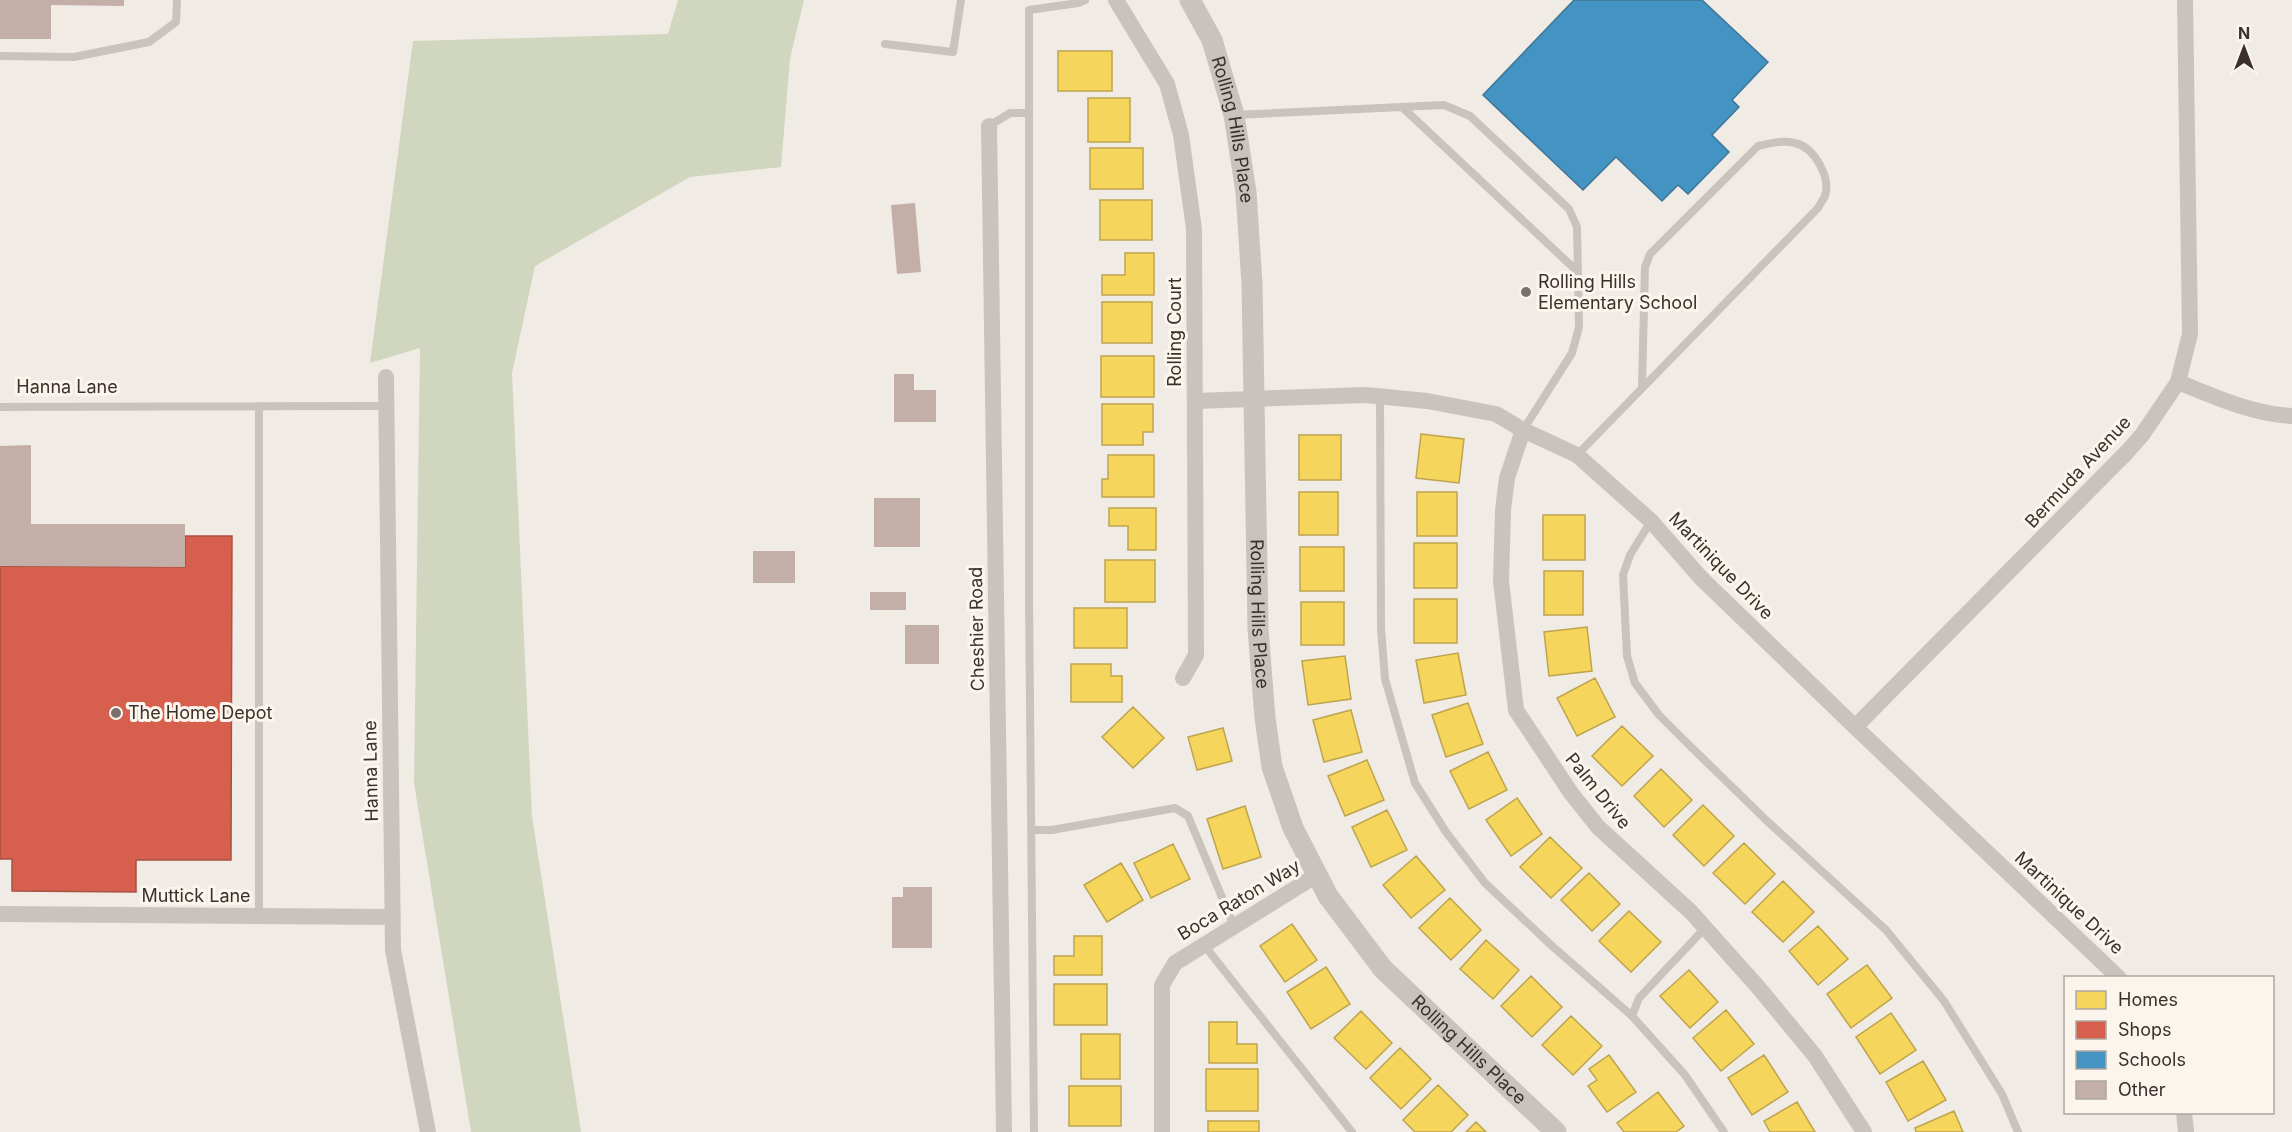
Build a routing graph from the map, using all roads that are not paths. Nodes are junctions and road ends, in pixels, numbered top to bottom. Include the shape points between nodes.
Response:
1 (177, 0) edge
2 (961, 0) edge
3 (1085, 0) edge
4 (1116, 0) edge
5 (1190, 0) edge
6 (2185, 0) edge
7 (885, 44) dead end
8 (0, 56) edge
9 (1402, 107) junction
10 (1029, 112) junction
11 (1234, 115) junction
12 (989, 126) joint
13 (1578, 272) junction
14 (386, 377) dead end
15 (2178, 382) junction
16 (1642, 386) junction
17 (1380, 396) junction
18 (1254, 398) junction
19 (1195, 400) junction
20 (259, 406) junction
21 (386, 406) junction
22 (0, 407) edge
23 (2292, 416) edge
24 (1523, 430) junction
25 (1577, 455) junction
26 (1651, 521) junction
27 (1183, 678) dead end
28 (1854, 727) junction
29 (1031, 830) junction
30 (1317, 875) junction
31 (0, 914) edge
32 (259, 916) junction
33 (393, 917) junction
34 (1234, 926) junction
35 (1705, 928) junction
36 (1204, 945) junction
37 (2117, 976) edge
38 (1632, 1016) junction
39 (2184, 1114) edge
40 (428, 1132) edge
41 (1004, 1132) edge
42 (1034, 1132) edge
43 (1162, 1132) edge
44 (1352, 1132) edge
45 (1556, 1132) edge
46 (1724, 1132) edge
47 (1864, 1132) edge
48 (2018, 1132) edge
49 (2186, 1132) edge

1 - 8 lane via 176,21 149,42 74,57
2 - 7 lane via 953,52
3 - 10 lane via 1029,10
4 - 19 street, Rolling Court via 1167,84 1181,135 1194,229
5 - 11 street, Rolling Hills Place via 1212,40
6 - 15 street, Bermuda Avenue via 2190,334
9 - 11 lane
9 - 13 lane
9 - 13 lane via 1444,105 1470,116 1569,209 1577,227
10 - 12 lane via 1010,112
10 - 29 lane
11 - 18 street, Rolling Hills Place via 1252,284
12 - 41 street, Cheshier Road
13 - 24 lane via 1579,327 1572,353
14 - 21 street, Hanna Lane
15 - 23 street via 2239,407
15 - 28 street, Bermuda Avenue via 2127,452
16 - 16 lane via 1818,208 1825,194 1823,174 1815,155 1798,144 1779,141 1758,146 1650,254 1645,267
16 - 25 lane
17 - 18 street, Martinique Drive
17 - 24 street, Martinique Drive via 1496,414
17 - 38 lane via 1381,628 1385,679 1415,783 1485,883
18 - 19 street, Martinique Drive
18 - 30 street, Rolling Hills Place via 1258,629 1265,718 1272,767 1293,828
19 - 27 street, Rolling Court via 1196,655
20 - 21 lane, Hanna Lane
20 - 22 lane, Hanna Lane
20 - 32 lane
21 - 33 street, Hanna Lane
24 - 25 street, Martinique Drive
24 - 35 street, Palm Drive via 1507,478 1501,581 1516,710 1598,827
25 - 26 street, Martinique Drive
26 - 28 street, Martinique Drive via 1701,578
26 - 48 lane via 1623,575 1627,656 1635,683 1685,741 1886,930 1956,1018 2002,1095
28 - 37 street, Martinique Drive
29 - 34 lane via 1052,830 1175,808 1188,816
29 - 42 lane
30 - 34 street, Boca Raton Way
30 - 45 street, Rolling Hills Place via 1328,896 1383,969
31 - 32 street, Muttick Lane
32 - 33 street, Muttick Lane
33 - 40 street, Hanna Lane via 393,950
34 - 36 street, Boca Raton Way
35 - 38 lane via 1639,999
35 - 47 street, Palm Drive via 1815,1056
36 - 43 street, Boca Raton Way via 1174,963 1162,985
36 - 44 lane
38 - 46 lane via 1685,1075
39 - 49 street

